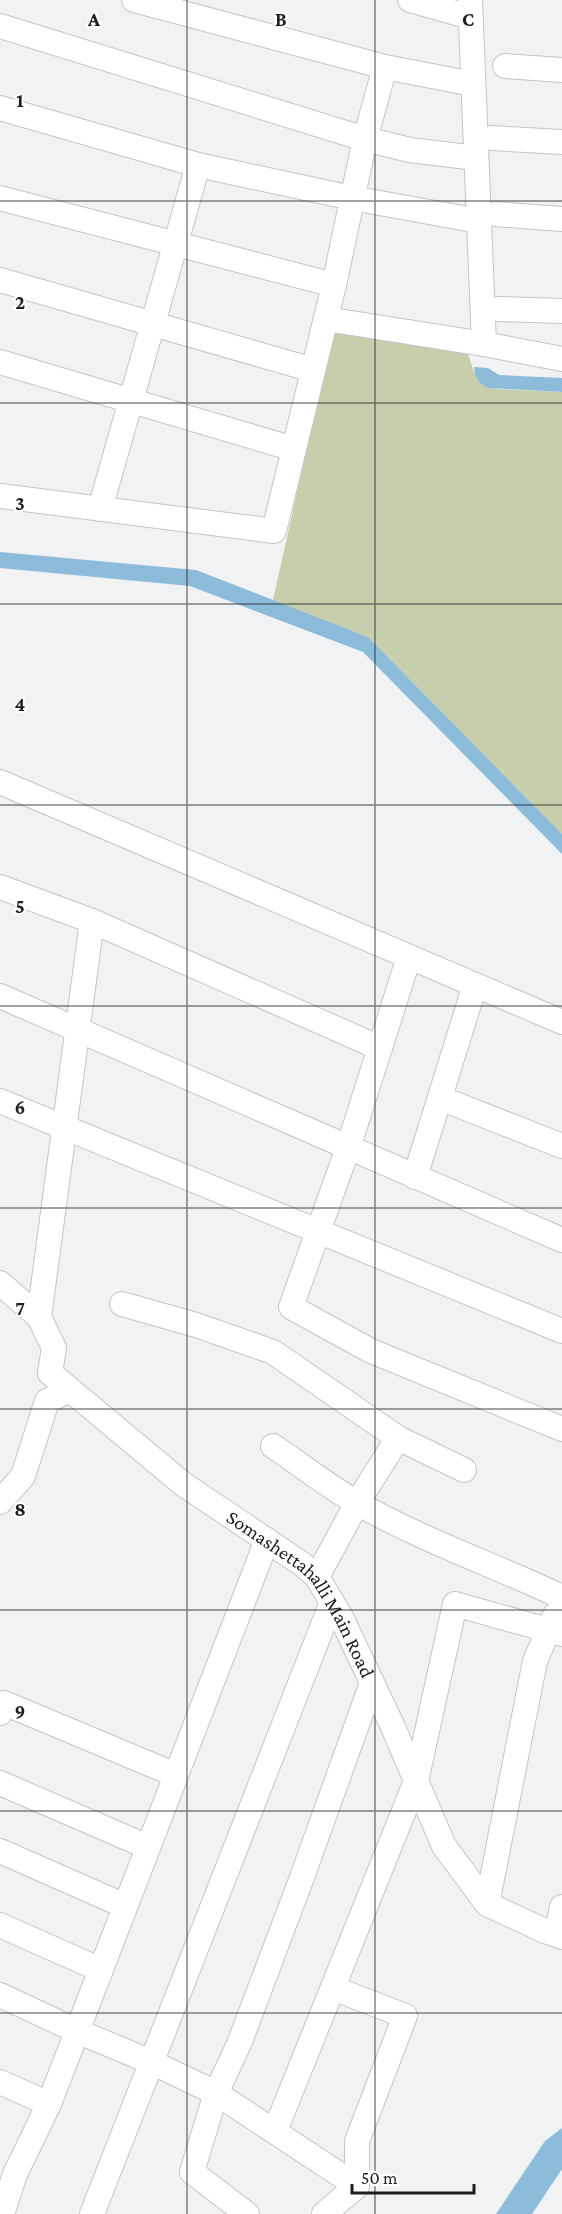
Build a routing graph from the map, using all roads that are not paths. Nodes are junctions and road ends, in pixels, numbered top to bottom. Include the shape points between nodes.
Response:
1 (134, 0) edge
2 (410, 0) edge
3 (470, 8) edge
4 (0, 26) edge
5 (505, 66) dead end
6 (385, 67) junction
7 (562, 70) edge
8 (473, 84) junction
9 (0, 108) edge
10 (492, 138) dead end
11 (364, 139) junction
12 (562, 142) edge
13 (476, 158) junction
14 (198, 165) junction
15 (0, 198) edge
16 (352, 198) junction
17 (487, 218) junction
18 (562, 219) edge
19 (175, 244) junction
20 (0, 280) edge
21 (334, 285) junction
22 (498, 309) dead end
23 (562, 311) edge
24 (326, 319) junction
25 (153, 324) junction
26 (484, 344) junction
27 (562, 359) edge
28 (0, 362) edge
29 (314, 370) junction
30 (131, 400) junction
31 (294, 449) junction
32 (0, 496) edge
33 (100, 509) junction
34 (0, 782) edge
35 (0, 887) edge
36 (92, 921) junction
37 (409, 957) junction
38 (475, 985) junction
39 (0, 996) edge
40 (562, 1023) edge
41 (78, 1030) junction
42 (380, 1048) junction
43 (440, 1098) junction
44 (0, 1101) edge
45 (64, 1128) junction
46 (562, 1146) edge
47 (348, 1148) junction
48 (415, 1177) junction
49 (318, 1232) junction
50 (562, 1240) edge
51 (0, 1283) edge
52 (122, 1304) dead end
53 (39, 1317) junction
54 (562, 1330) edge
55 (70, 1390) junction
56 (562, 1429) edge
57 (398, 1438) junction
58 (273, 1446) dead end
59 (464, 1470) dead end
60 (0, 1502) edge
61 (357, 1503) junction
62 (267, 1540) junction
63 (317, 1577) junction
64 (562, 1598) edge
65 (332, 1602) junction
66 (562, 1634) edge
67 (372, 1683) junction
68 (0, 1713) edge
69 (176, 1776) junction
70 (416, 1781) junction
71 (0, 1782) edge
72 (148, 1847) junction
73 (0, 1851) edge
74 (487, 1904) junction
75 (125, 1906) junction
76 (562, 1907) edge
77 (0, 1925) edge
78 (560, 1934) edge
79 (101, 1970) junction
80 (333, 1988) junction
81 (0, 1995) edge
82 (77, 2031) junction
83 (152, 2062) junction
84 (0, 2082) edge
85 (216, 2093) junction
86 (49, 2104) junction
87 (275, 2131) junction
88 (7, 2171) edge
89 (357, 2186) junction
90 (2, 2214) edge
91 (92, 2214) edge
92 (247, 2214) edge
93 (324, 2214) edge

1 - 6 street
2 - 3 street
3 - 8 street
4 - 11 street
5 - 7 street
6 - 8 street
6 - 11 street
8 - 13 street
9 - 14 street
10 - 12 street
11 - 13 street via 410,150
11 - 16 street
13 - 17 street
14 - 16 street
14 - 19 street
15 - 19 street
16 - 17 street
16 - 21 street
17 - 18 street
17 - 26 street
19 - 21 street
19 - 25 street
20 - 25 street
21 - 24 street
22 - 23 street
24 - 26 street
24 - 29 street
25 - 29 street
25 - 30 street
26 - 27 street
28 - 30 street
29 - 31 street
30 - 31 street
30 - 33 street
31 - 33 street via 274,531
32 - 33 street
34 - 37 street
35 - 36 street
36 - 41 street
36 - 42 street
37 - 38 street
37 - 42 street
38 - 40 street
38 - 43 street
39 - 41 street
41 - 45 street
41 - 47 street
42 - 47 street
43 - 46 street
43 - 48 street
44 - 45 street
45 - 49 street
45 - 53 street
47 - 48 street
47 - 49 street
48 - 50 street
49 - 54 street
49 - 56 street via 291,1307 371,1351
51 - 53 street, Somashettahalli Main Road
52 - 57 street via 196,1324 273,1352
53 - 55 street, Somashettahalli Main Road via 54,1348 50,1373
55 - 60 street via 47,1401 23,1476
55 - 62 street, Somashettahalli Main Road via 183,1484
57 - 59 street
57 - 61 street
58 - 61 street
61 - 63 street
61 - 64 street
62 - 63 street, Somashettahalli Main Road
62 - 69 street
63 - 65 street, Somashettahalli Main Road
64 - 74 street via 535,1661
65 - 67 street, Somashettahalli Main Road
65 - 83 street
66 - 70 street via 455,1604
67 - 70 street, Somashettahalli Main Road
67 - 85 street via 239,2044
68 - 69 street via 4,1703
69 - 72 street
70 - 74 street, Somashettahalli Main Road via 444,1846
70 - 80 street
71 - 72 street
72 - 75 street
73 - 75 street
74 - 78 street, Somashettahalli Main Road
75 - 79 street
76 - 78 street
77 - 79 street
79 - 82 street
80 - 87 street
80 - 89 street via 405,2016 357,2141
81 - 82 street
82 - 83 street
82 - 86 street
83 - 85 street
83 - 91 street
84 - 86 street
85 - 87 street
85 - 92 street via 192,2172
86 - 88 street
87 - 89 street
88 - 90 street
89 - 93 street

